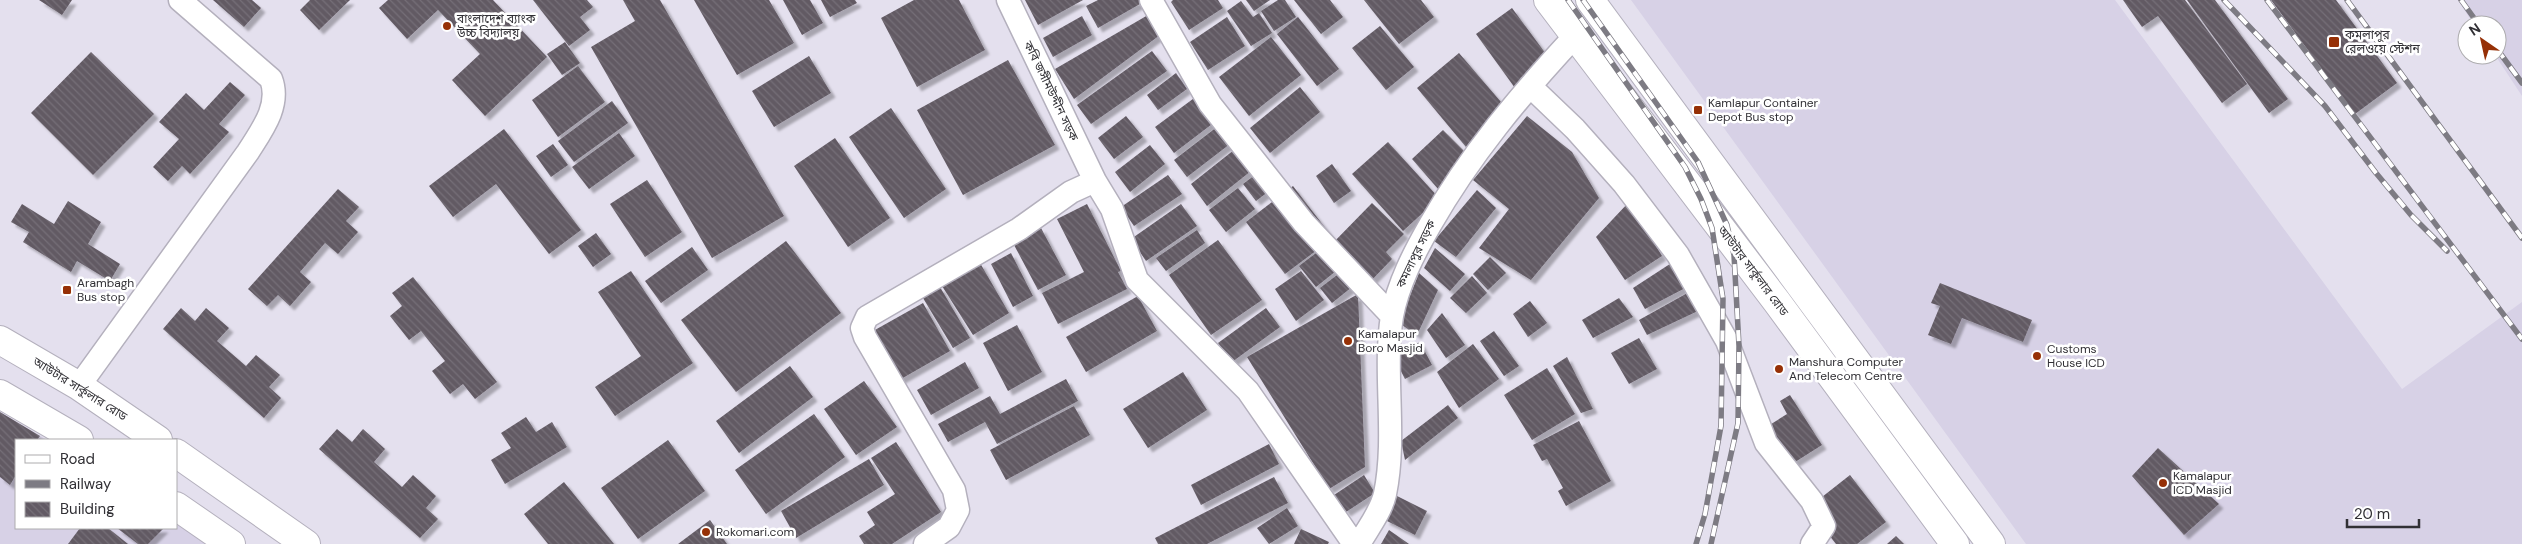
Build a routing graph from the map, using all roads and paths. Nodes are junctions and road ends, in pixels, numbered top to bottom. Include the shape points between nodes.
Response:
1 (180, 0) edge
2 (1008, 0) edge
3 (1152, 0) edge
4 (1548, 0) edge
5 (1590, 0) edge
6 (1575, 36) junction
7 (1530, 86) junction
8 (1095, 182) junction
9 (1392, 316) junction
10 (0, 340) edge
11 (79, 386) junction
12 (0, 394) edge
13 (77, 439) edge
14 (157, 439) edge
15 (178, 454) edge
16 (178, 507) edge
17 (231, 544) edge
18 (306, 544) edge
19 (925, 544) edge
20 (1354, 544) edge
21 (1359, 544) edge
22 (1812, 544) edge
23 (1956, 544) edge
24 (1991, 544) edge

1 - 11 street via 271,79 276,92 267,122 248,152
2 - 8 street, কবি জসীমউদ্দীন সড়ক
3 - 9 street via 1210,104 1304,223
4 - 6 main road, আউটার সার্কুলার রোড
5 - 24 main road
6 - 7 street, কমলাপুর সড়ক
6 - 23 main road, আউটার সার্কুলার রোড
7 - 9 street, কমলাপুর সড়ক via 1496,125 1450,190 1420,242 1397,294
7 - 22 street via 1575,129 1624,184 1678,255 1727,341 1766,443 1812,501 1824,526
8 - 19 street via 1071,192 1019,229 867,317 862,328 865,337 954,490 958,510 949,527
8 - 20 street, কবি জসীমউদ্দীন সড়ক via 1112,209 1137,280 1248,390
9 - 21 street, কমলাপুর সড়ক via 1385,494 1379,511
10 - 11 main road, আউটার সার্কুলার রোড
11 - 14 main road, আউটার সার্কুলার রোড
12 - 13 main road
15 - 18 main road
16 - 17 main road

